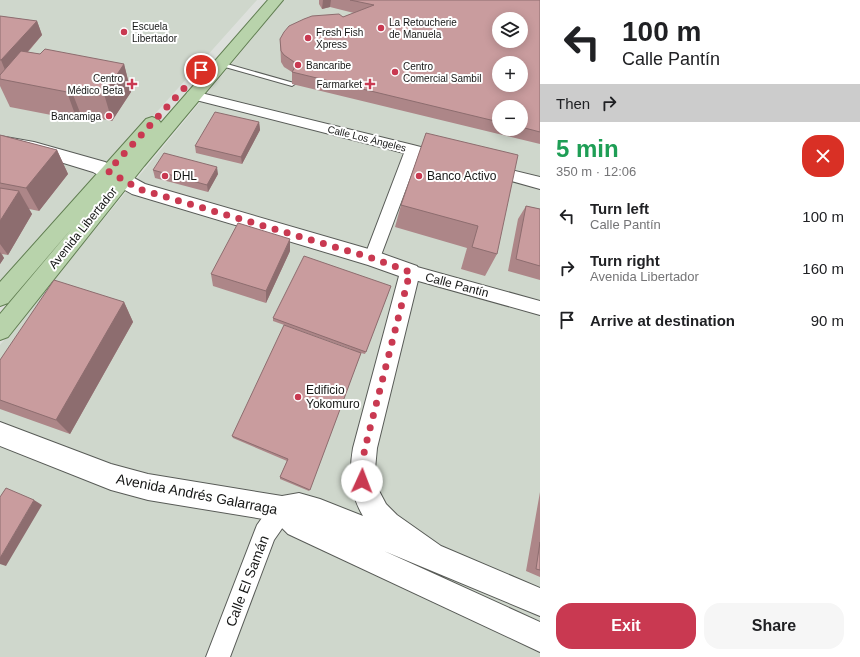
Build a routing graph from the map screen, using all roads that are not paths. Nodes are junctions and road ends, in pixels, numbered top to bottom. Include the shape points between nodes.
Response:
1 (261, 0) edge
2 (276, 0) edge
3 (220, 64) junction
4 (292, 84) edge
5 (193, 95) junction
6 (0, 142) edge
7 (413, 150) junction
8 (458, 162) edge
9 (481, 168) edge
10 (116, 175) junction
11 (540, 183) edge
12 (372, 258) junction
13 (410, 272) junction
14 (0, 297) edge
15 (540, 308) edge
16 (0, 330) edge
17 (0, 434) edge
18 (282, 509) junction
19 (432, 556) junction
20 (540, 602) edge
21 (540, 637) edge
22 (218, 657) edge

1 - 10 main road, Avenida Libertador via 191,81
2 - 3 main road, Avenida Libertador
3 - 4 lane
3 - 5 main road, Avenida Libertador
5 - 7 street, Calle Los Ángeles
5 - 10 main road, Avenida Libertador
6 - 10 main road, Calle Pantín via 34,148 99,167
7 - 8 street, Calle Los Ángeles
7 - 12 street
9 - 11 street
10 - 12 main road, Calle Pantín via 139,189
10 - 14 main road, Avenida Libertador
10 - 16 main road, Avenida Libertador
12 - 13 main road, Calle Pantín
13 - 15 street, Calle Pantín
13 - 19 main road via 365,448 362,481 367,498 379,516 394,530
17 - 18 main road, Avenida Andrés Galarraga via 111,477 148,487
18 - 19 main road via 299,506 320,512
18 - 21 main road, Avenida Andrés Galarraga via 297,525
18 - 22 street, Calle El Samán via 265,533
19 - 20 main road

